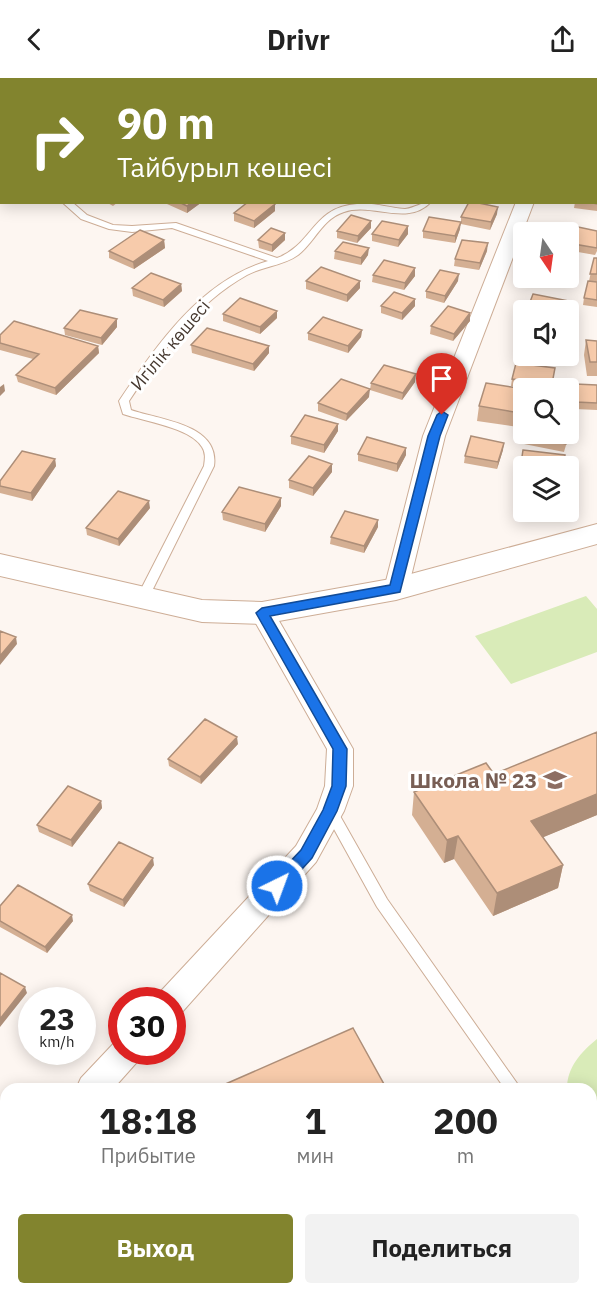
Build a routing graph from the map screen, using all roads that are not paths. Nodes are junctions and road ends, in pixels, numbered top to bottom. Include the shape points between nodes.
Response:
1 (68, 204) edge
2 (425, 204) edge
3 (524, 204) edge
4 (276, 261) junction
5 (597, 534) edge
6 (0, 565) edge
7 (396, 589) junction
8 (142, 599) junction
9 (262, 613) junction
10 (330, 811) junction
11 (184, 987) edge
12 (114, 1065) edge
13 (98, 1083) edge
14 (510, 1083) edge

1 - 4 lane via 84,217 112,227 172,225
2 - 4 lane, Игілік көшесі via 414,211 360,206 332,213 296,252
3 - 7 street via 434,436
4 - 8 lane, Игілік көшесі via 246,271 208,297 174,334 124,401 127,412 195,435 208,446 210,455 209,466
5 - 7 main road
6 - 8 main road
7 - 9 main road
8 - 9 main road via 202,611
9 - 10 street via 340,749 339,786
10 - 11 street via 306,854
10 - 14 lane via 382,903
12 - 13 street

